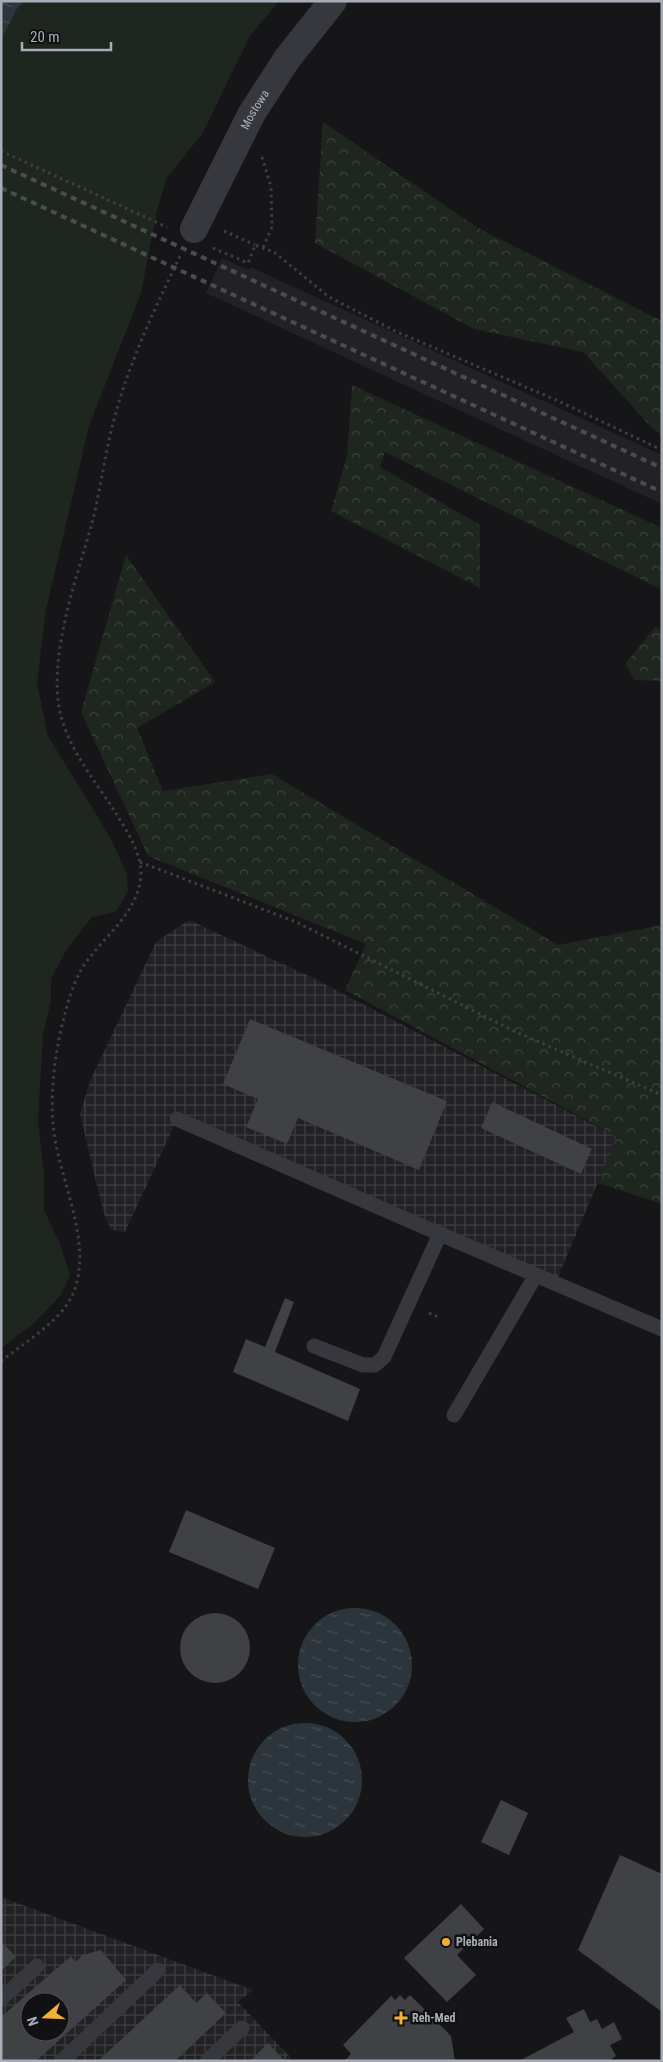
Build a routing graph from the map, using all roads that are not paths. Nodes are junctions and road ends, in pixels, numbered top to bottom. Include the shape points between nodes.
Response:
1 (333, 1) edge
2 (190, 234) road end
3 (177, 1119) dead end
4 (440, 1234) junction
5 (536, 1275) junction
6 (662, 1329) edge
7 (314, 1346) dead end
8 (454, 1416) dead end
9 (37, 1966) dead end
10 (158, 1970) dead end
11 (1, 1999) edge
12 (242, 2028) dead end
13 (62, 2061) edge
14 (207, 2061) edge

1 - 2 street, Mostowa via 287,59 246,125
3 - 4 lane
4 - 5 lane
4 - 7 lane via 384,1357 375,1365 363,1365
5 - 6 lane
5 - 8 lane
9 - 11 lane
10 - 13 lane
12 - 14 lane

